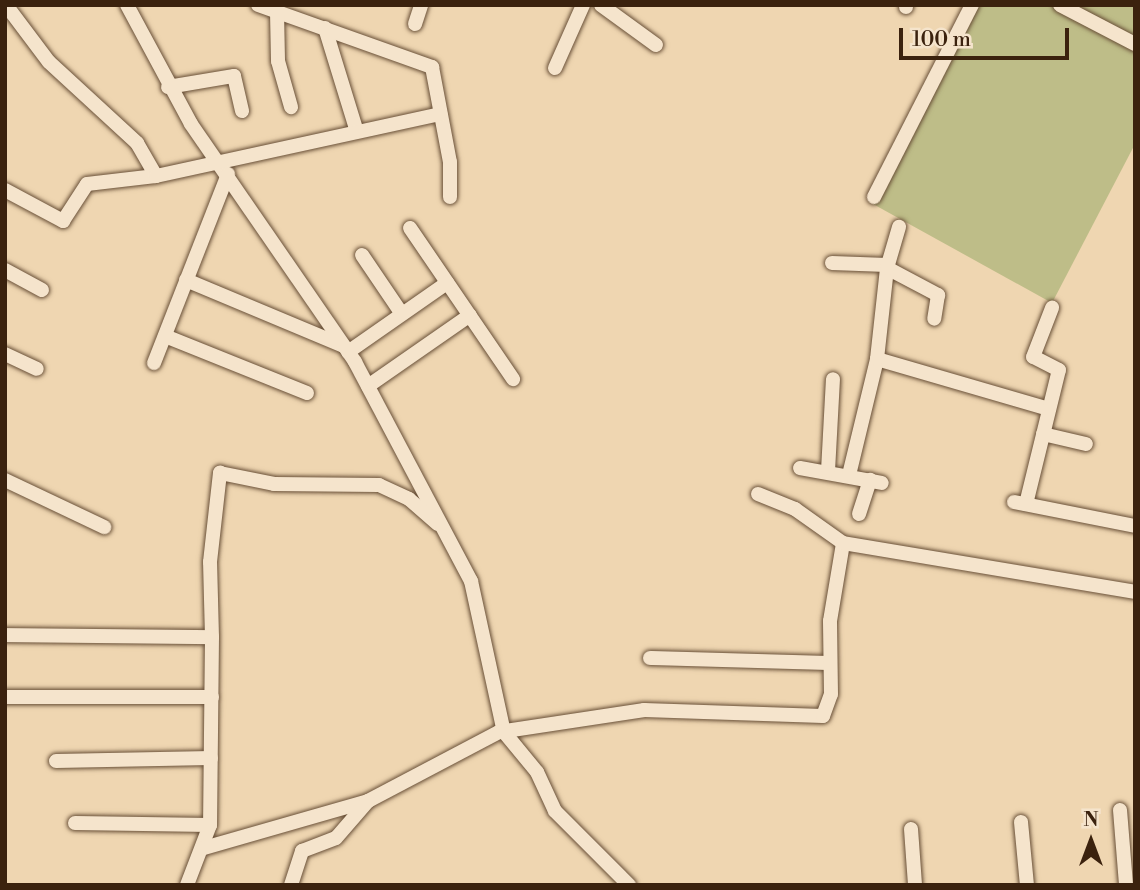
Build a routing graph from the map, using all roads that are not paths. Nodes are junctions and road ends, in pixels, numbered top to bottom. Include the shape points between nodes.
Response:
1 (6, 5) edge
2 (127, 5) edge
3 (258, 5) edge
4 (421, 5) edge
5 (583, 5) edge
6 (601, 5) edge
7 (972, 5) edge
8 (1060, 5) edge
9 (277, 12) junction
10 (415, 24) dead end
11 (325, 28) junction
12 (1135, 44) edge
13 (656, 45) dead end
14 (555, 68) dead end
15 (168, 87) junction
16 (291, 107) dead end
17 (242, 111) dead end
18 (440, 114) junction
19 (356, 130) junction
20 (217, 159) junction
21 (228, 174) junction
22 (156, 176) junction
23 (5, 190) edge
24 (450, 197) dead end
25 (874, 197) dead end
26 (899, 227) dead end
27 (410, 228) dead end
28 (362, 254) dead end
29 (832, 263) dead end
30 (887, 267) junction
31 (5, 270) edge
32 (186, 280) junction
33 (447, 283) junction
34 (42, 290) dead end
35 (1052, 308) dead end
36 (402, 314) junction
37 (470, 316) junction
38 (934, 319) dead end
39 (165, 336) junction
40 (346, 349) junction
41 (5, 354) edge
42 (877, 359) junction
43 (155, 363) dead end
44 (37, 369) dead end
45 (513, 379) dead end
46 (834, 379) dead end
47 (368, 386) junction
48 (307, 393) dead end
49 (1049, 409) junction
50 (1043, 434) junction
51 (1086, 444) dead end
52 (800, 468) dead end
53 (828, 471) junction
54 (849, 475) junction
55 (5, 480) edge
56 (758, 494) dead end
57 (859, 514) dead end
58 (442, 526) junction
59 (1135, 526) edge
60 (104, 527) dead end
61 (843, 543) junction
62 (1135, 592) edge
63 (5, 635) edge
64 (212, 637) junction
65 (650, 658) dead end
66 (830, 663) junction
67 (5, 697) edge
68 (212, 697) junction
69 (504, 732) junction
70 (211, 758) junction
71 (56, 761) dead end
72 (368, 801) junction
73 (1120, 810) dead end
74 (1021, 822) dead end
75 (75, 823) dead end
76 (210, 825) junction
77 (911, 829) dead end
78 (204, 848) junction
79 (187, 885) edge
80 (291, 885) edge
81 (629, 885) edge
82 (915, 885) edge
83 (1027, 885) edge
84 (1126, 885) edge

1 - 22 street via 49,62 137,143
2 - 15 street
3 - 9 street
4 - 10 street
5 - 14 street
6 - 13 street
7 - 25 street
8 - 12 street
9 - 11 street
9 - 16 street via 278,61
11 - 18 street via 432,67
11 - 19 street
15 - 17 street via 234,76
15 - 20 street
18 - 19 street
18 - 24 street via 450,162
19 - 20 street
20 - 21 street
20 - 22 street
21 - 32 street
21 - 40 street
22 - 23 street via 87,184 63,221
26 - 30 street
27 - 33 street
28 - 36 street
29 - 30 street
30 - 38 street via 938,295
30 - 42 street
31 - 34 street
32 - 39 street
32 - 40 street
33 - 36 street
33 - 37 street
35 - 49 street via 1033,356 1059,370
36 - 40 street
37 - 45 street
37 - 47 street
39 - 43 street
39 - 48 street
40 - 47 street
41 - 44 street
42 - 49 street
42 - 54 street
46 - 53 street
47 - 58 street
49 - 50 street
50 - 51 street
50 - 59 street via 1020,503
52 - 53 street
53 - 54 street
54 - 57 street via 876,482
55 - 60 street
56 - 61 street via 795,509
58 - 64 street via 409,499 379,485 274,484 220,473 210,562
58 - 69 street via 471,581
61 - 62 street
61 - 66 street via 830,621
63 - 64 street
64 - 68 street
65 - 66 street
66 - 69 street via 831,694 823,716 814,719 644,710
67 - 68 street
68 - 70 street
69 - 72 street
69 - 81 street via 537,772 555,811
70 - 71 street
70 - 76 street
72 - 78 street
72 - 80 street via 335,838 302,851
73 - 84 street
74 - 83 street
75 - 76 street
76 - 78 street
77 - 82 street
78 - 79 street

